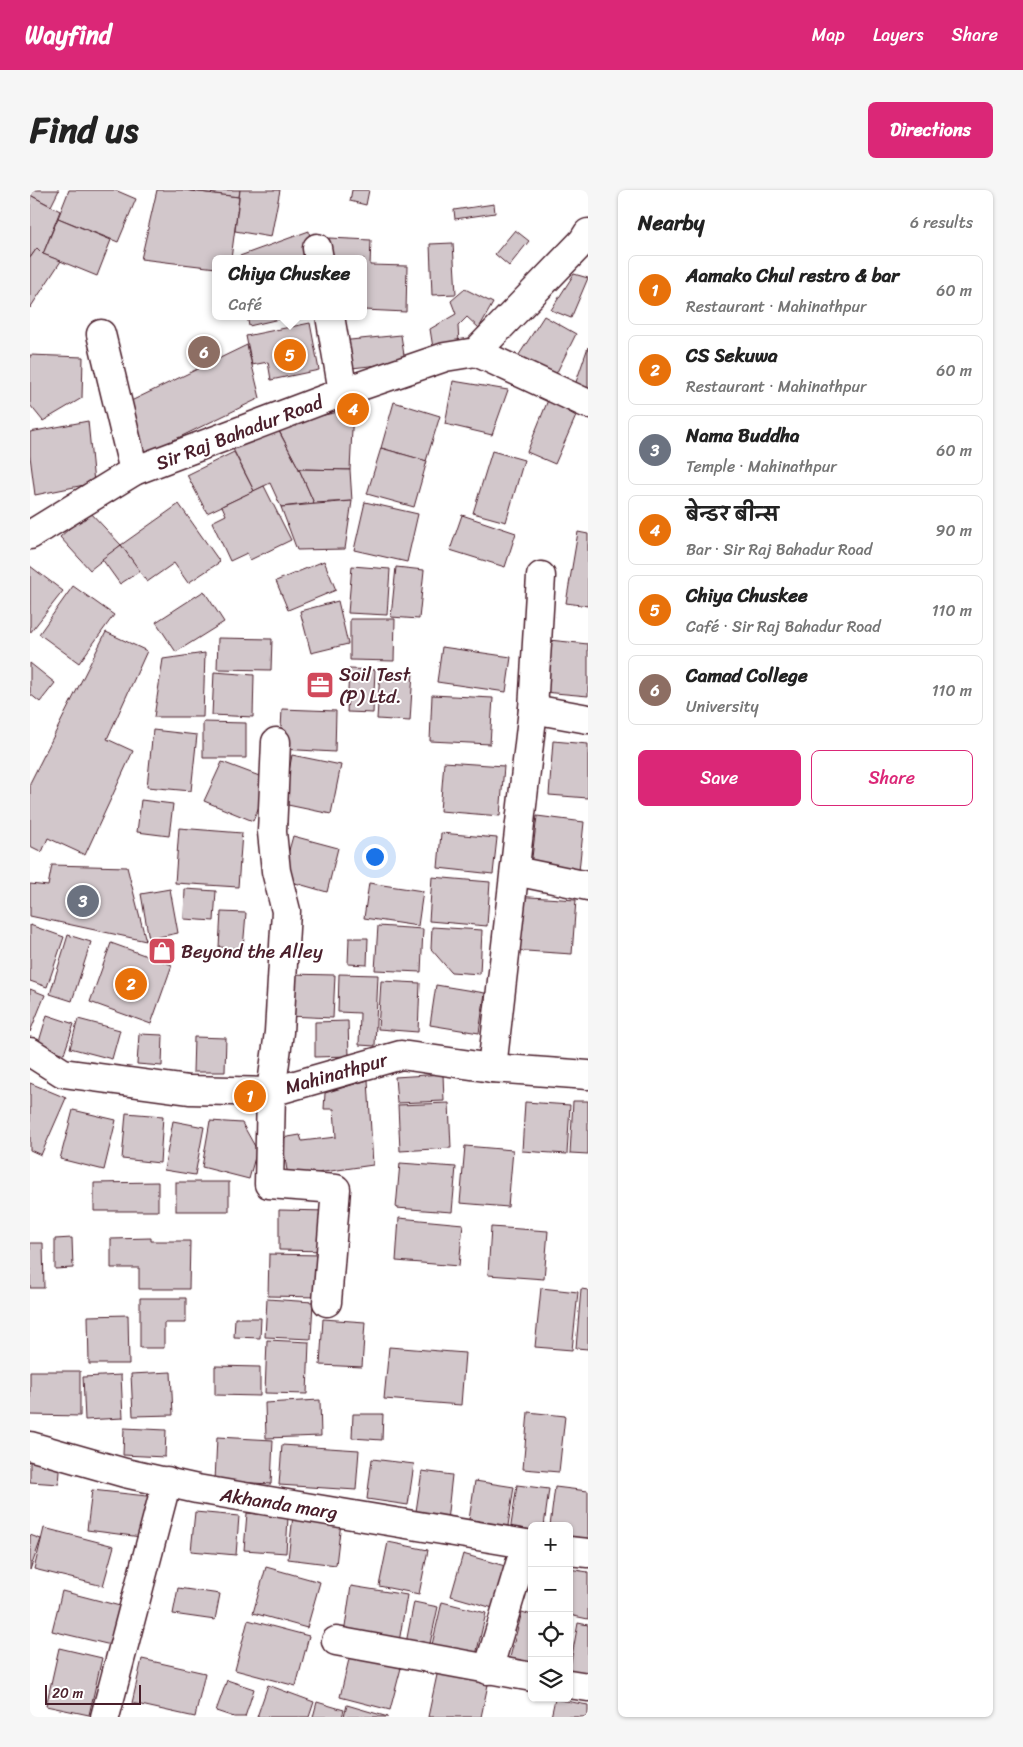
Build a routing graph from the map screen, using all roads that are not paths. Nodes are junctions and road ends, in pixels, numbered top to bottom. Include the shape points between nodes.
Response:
1 (586, 239) edge
2 (331, 320) edge
3 (101, 334) dead end
4 (476, 352) junction
5 (343, 392) junction
6 (588, 404) edge
7 (134, 471) junction
8 (30, 535) edge
9 (541, 576) dead end
10 (534, 709) junction
11 (588, 719) edge
12 (276, 742) dead end
13 (514, 871) junction
14 (588, 886) edge
15 (30, 1052) edge
16 (492, 1068) junction
17 (588, 1075) edge
18 (270, 1092) junction
19 (327, 1302) dead end
20 (30, 1446) edge
21 (167, 1481) junction
22 (528, 1544) edge
23 (528, 1547) edge
24 (573, 1551) edge
25 (588, 1553) edge
26 (336, 1641) dead end
27 (488, 1670) junction
28 (528, 1676) edge
29 (573, 1685) edge
30 (588, 1687) edge
31 (105, 1717) edge

1 - 4 street
2 - 5 street
3 - 7 street
4 - 5 street, Sir Raj Bahadur Road via 445,357
4 - 6 street
5 - 7 street, Sir Raj Bahadur Road
7 - 8 street, Sir Raj Bahadur Road
9 - 10 street
10 - 11 street
10 - 13 street
12 - 18 street via 272,832 276,871 286,911 279,1032
13 - 14 street
13 - 16 street
15 - 18 street, Mahinathpur via 63,1073 189,1090
16 - 17 street, Mahinathpur
16 - 18 street, Mahinathpur via 401,1055
18 - 19 street via 269,1184 336,1189
20 - 21 street, Akhanda marg via 125,1473
21 - 22 street, Akhanda marg via 197,1489
21 - 31 street
23 - 27 street
24 - 25 street
26 - 27 street
27 - 28 street
29 - 30 street

